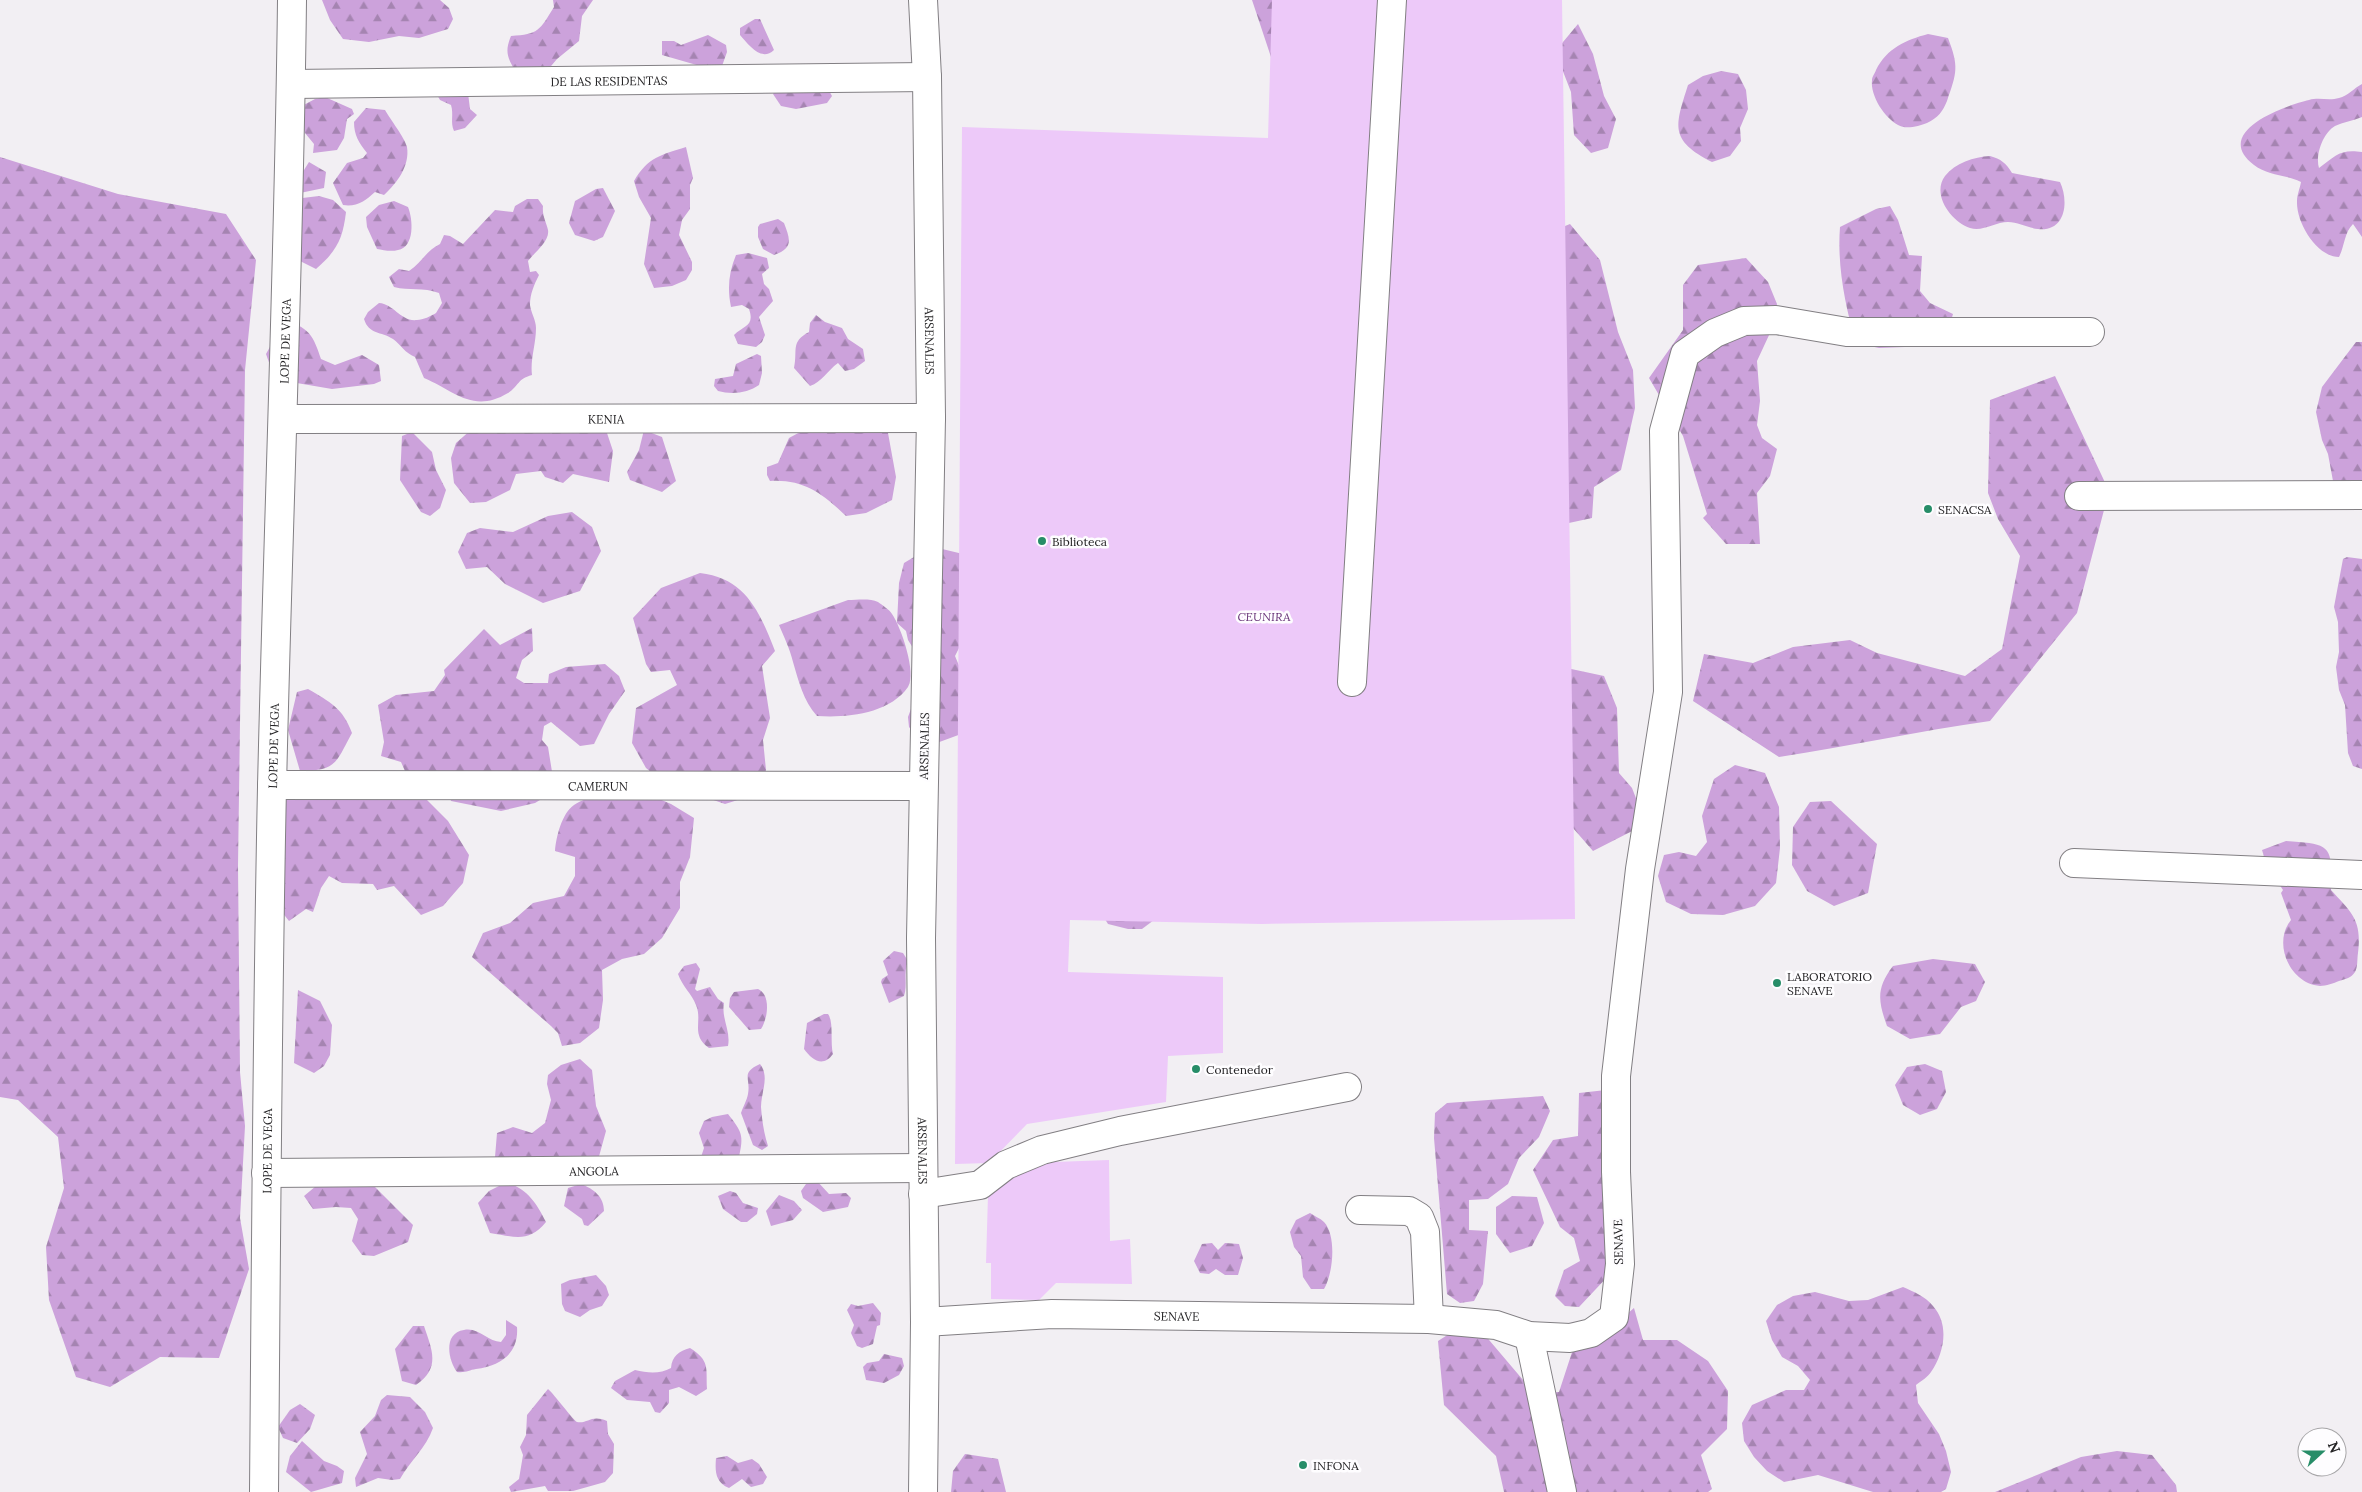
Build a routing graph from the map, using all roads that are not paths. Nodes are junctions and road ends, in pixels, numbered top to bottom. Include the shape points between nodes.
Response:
1 (292, 0) edge
2 (923, 0) edge
3 (1392, 0) edge
4 (927, 76) junction
5 (291, 84) junction
6 (2090, 332) dead end
7 (931, 418) junction
8 (284, 419) junction
9 (2362, 495) edge
10 (2079, 496) dead end
11 (1352, 682) dead end
12 (272, 785) junction
13 (923, 786) junction
14 (2074, 863) dead end
15 (2362, 876) edge
16 (1347, 1088) dead end
17 (266, 1173) junction
18 (922, 1181) junction
19 (1360, 1210) dead end
20 (1429, 1320) junction
21 (925, 1322) junction
22 (1529, 1336) junction
23 (264, 1492) edge
24 (923, 1492) edge
25 (1562, 1492) edge

1 - 5 street, LOPE DE VEGA
2 - 4 street, ARSENALES
3 - 11 street
4 - 5 street, DE LAS RESIDENTAS
4 - 7 street, ARSENALES
5 - 8 street, LOPE DE VEGA
6 - 22 street, SENAVE via 1847,332 1776,320 1744,321 1715,333 1685,354 1664,431 1668,692 1640,870 1616,1076 1620,1264 1614,1317 1591,1333 1570,1338
7 - 8 street, KENIA
7 - 13 street, ARSENALES
8 - 12 street, LOPE DE VEGA
9 - 10 street
12 - 13 street, CAMERUN
12 - 17 street, LOPE DE VEGA
13 - 18 street, ARSENALES
14 - 15 street
16 - 18 street via 1120,1131 1042,1150 1006,1164 980,1185
17 - 18 street, ANGOLA
17 - 23 street, LOPE DE VEGA
18 - 21 street, ARSENALES
19 - 20 street via 1409,1211 1419,1217 1425,1232
20 - 21 street, SENAVE via 1052,1314
20 - 22 street, SENAVE via 1496,1326
21 - 24 street, ARSENALES
22 - 25 street

